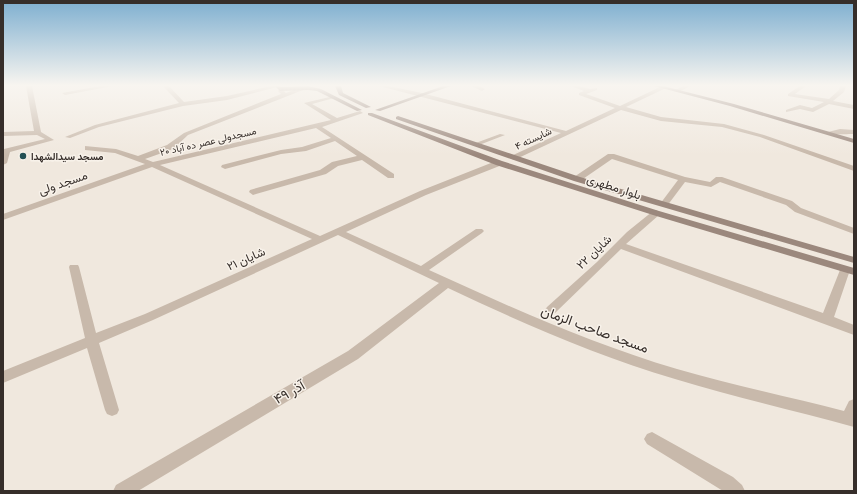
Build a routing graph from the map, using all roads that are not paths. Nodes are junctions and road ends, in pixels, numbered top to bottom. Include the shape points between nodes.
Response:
1 (33, 109) edge
2 (163, 109) edge
3 (249, 109) edge
4 (317, 109) edge
5 (354, 109) edge
6 (376, 109) edge
7 (478, 109) edge
8 (617, 109) edge
9 (631, 109) edge
10 (746, 109) edge
11 (794, 109) edge
12 (373, 110) junction
13 (788, 111) dead end
14 (359, 112) junction
15 (336, 120) junction
16 (317, 126) junction
17 (854, 132) edge
18 (38, 133) junction
19 (567, 133) junction
20 (828, 133) junction
21 (3, 134) edge
22 (502, 135) dead end
23 (68, 137) dead end
24 (336, 139) junction
25 (854, 140) edge
26 (477, 144) junction
27 (88, 148) dead end
28 (363, 156) junction
29 (514, 158) junction
30 (138, 159) junction
31 (3, 163) edge
32 (499, 163) junction
33 (153, 164) junction
34 (225, 167) dead end
35 (854, 169) edge
36 (391, 176) dead end
37 (577, 179) junction
38 (683, 180) junction
39 (253, 192) dead end
40 (664, 204) junction
41 (656, 213) junction
42 (3, 217) edge
43 (479, 231) dead end
44 (854, 231) edge
45 (339, 232) junction
46 (765, 234) junction
47 (321, 240) junction
48 (620, 245) junction
49 (763, 245) junction
50 (854, 260) edge
51 (74, 267) dead end
52 (421, 271) junction
53 (850, 271) edge
54 (448, 283) junction
55 (550, 310) dead end
56 (827, 319) junction
57 (854, 330) edge
58 (92, 341) junction
59 (3, 378) edge
60 (112, 410) dead end
61 (852, 415) edge
62 (652, 439) dead end
63 (122, 491) edge
64 (736, 491) edge

1 - 18 street
2 - 23 street via 97,126
3 - 30 street via 186,134 170,147
4 - 15 street
5 - 14 main road
6 - 12 main road
7 - 19 street
8 - 19 street, شایسته ۴
9 - 35 street via 661,119 722,125 762,136
10 - 20 main road
11 - 13 street
12 - 14 main road
12 - 26 main road, بلوار مطهری
12 - 32 main road, بلوار مطهری
14 - 15 street, مسجدولی عصر ده آباد ۲۰
15 - 16 street, مسجدولی عصر ده آباد ۲۰
16 - 24 street
16 - 33 street, مسجدولی عصر ده آباد ۲۰
17 - 20 street via 840,130
18 - 21 street
18 - 31 street via 51,140 7,151
19 - 29 street, شایسته ۴
20 - 25 main road
22 - 26 street
24 - 28 street
24 - 34 street
26 - 29 main road, بلوار مطهری
27 - 30 street via 116,151
28 - 36 street
28 - 39 street via 335,164 323,172
29 - 37 main road, بلوار مطهری
30 - 33 street
32 - 41 main road, بلوار مطهری
32 - 45 street, شایان ۲۱ via 423,193
33 - 42 street, مسجد ولی
33 - 47 street
37 - 38 street via 611,156
37 - 40 main road, بلوار مطهری
38 - 40 street
38 - 44 street via 711,185 719,179 789,203 798,210
40 - 46 main road, بلوار مطهری
41 - 48 street, شایان ۲۲
41 - 49 main road, بلوار مطهری
43 - 52 street
45 - 47 street, شایان ۲۱
45 - 52 street, مسجد صاحب الزمان
46 - 49 main road
46 - 50 main road, بلوار مطهری
47 - 58 street, شایان ۲۱
48 - 55 street, شایان ۲۲
48 - 56 street
49 - 53 main road, بلوار مطهری
51 - 58 street
52 - 54 street, مسجد صاحب الزمان
53 - 56 street
54 - 61 street, مسجد صاحب الزمان via 514,314 676,374
54 - 63 street, آذر ۴۹ via 353,355
56 - 57 street
58 - 59 street, شایان ۲۱
58 - 60 street
62 - 64 street via 727,483

